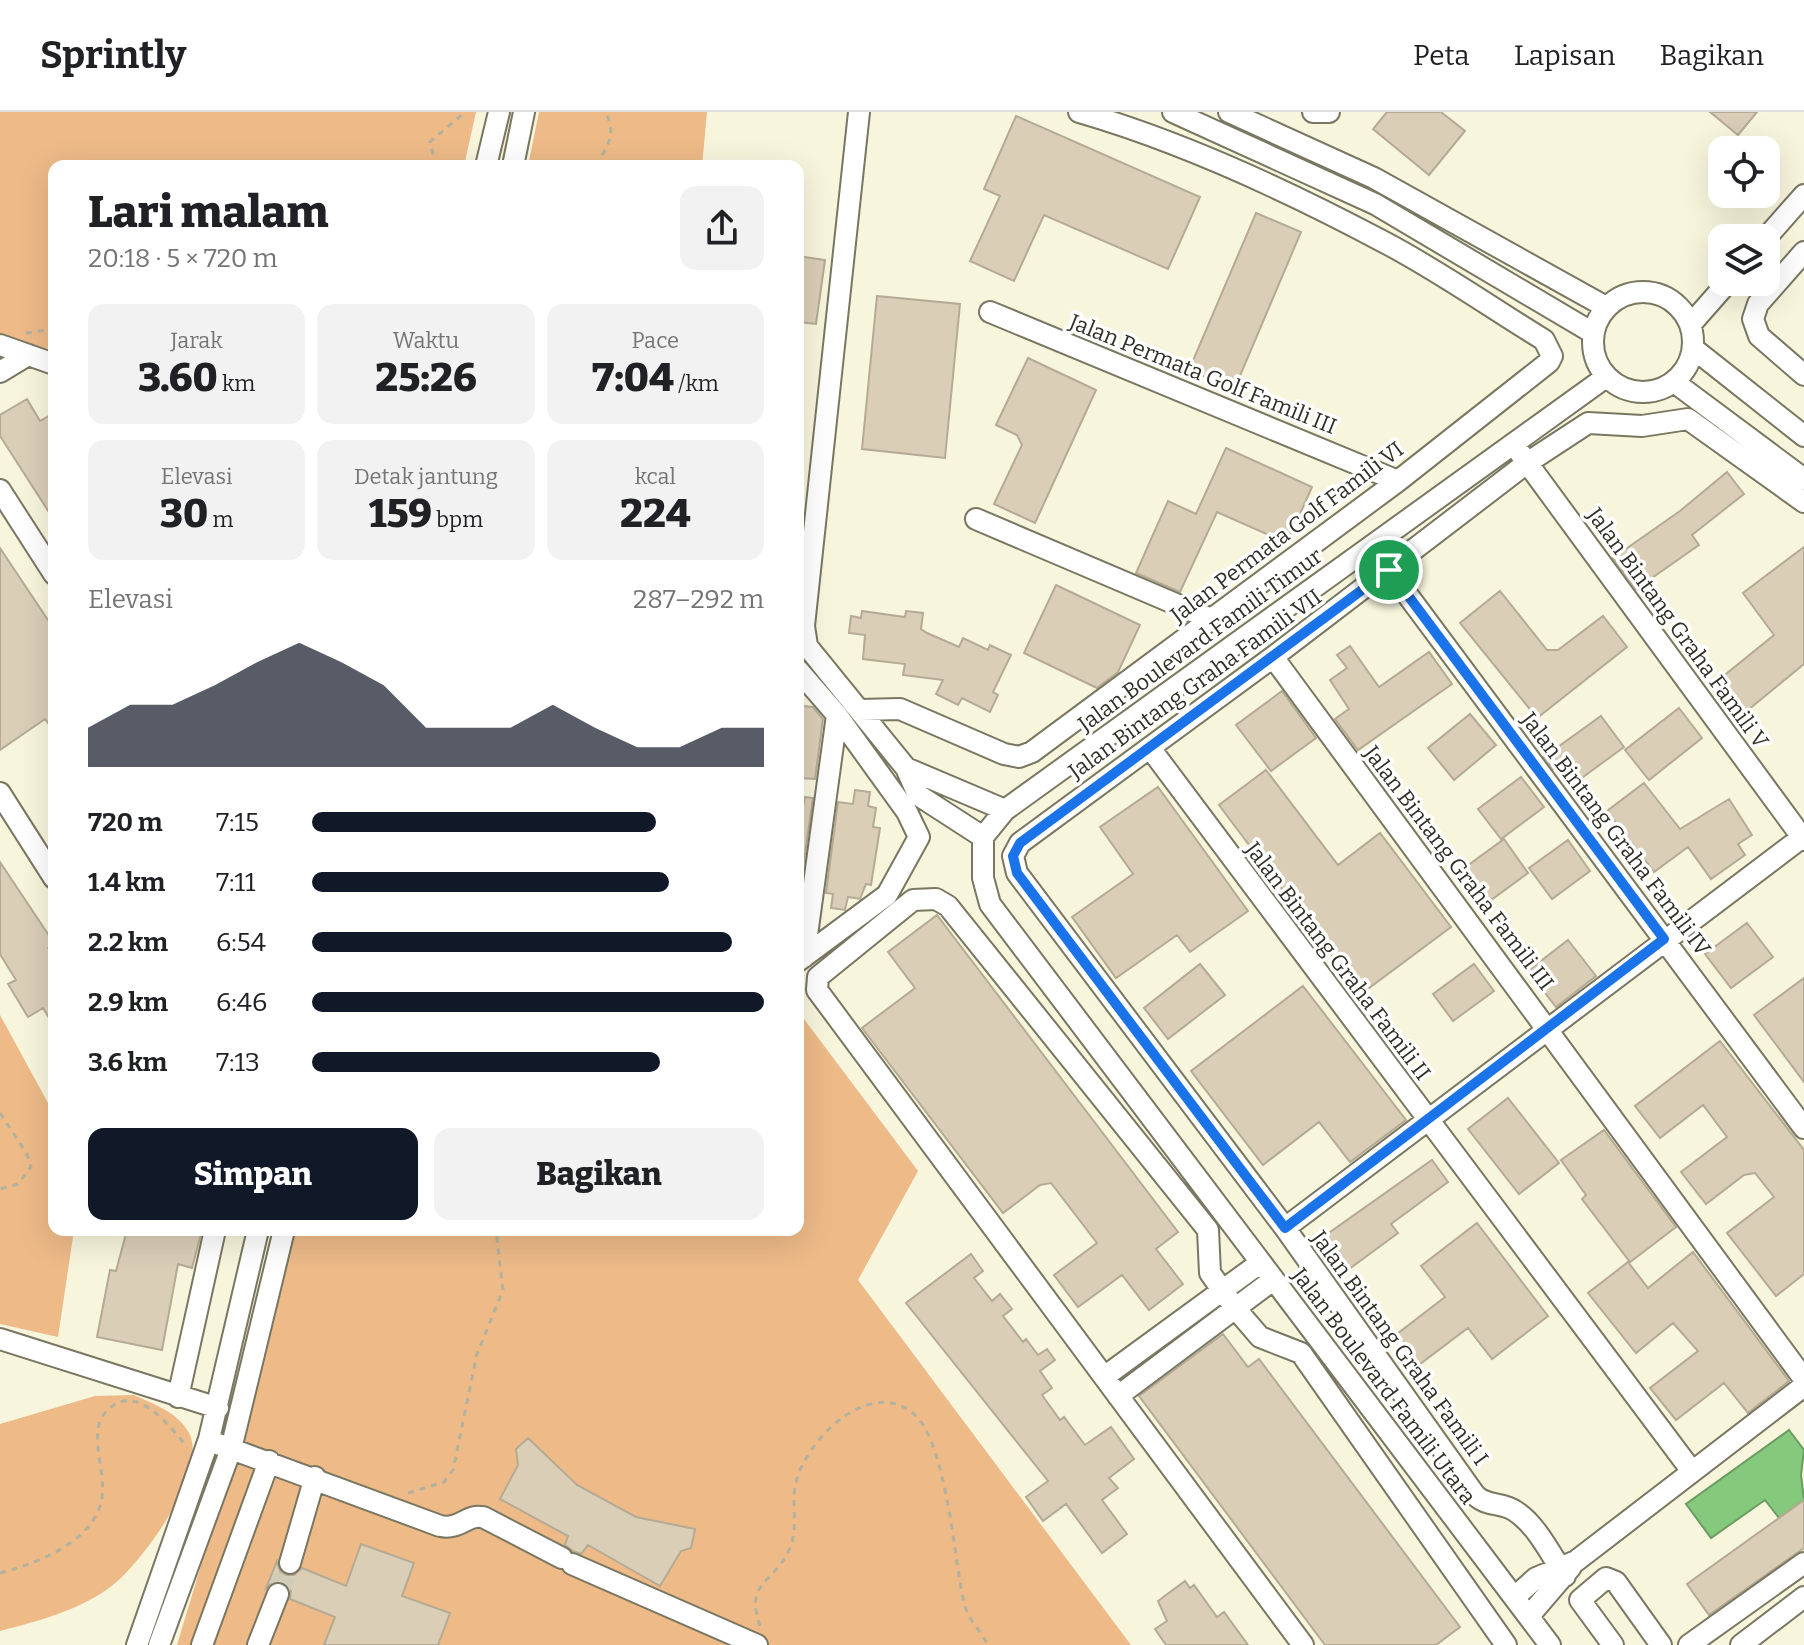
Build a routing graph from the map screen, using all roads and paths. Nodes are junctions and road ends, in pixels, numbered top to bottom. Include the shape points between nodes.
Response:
1 (465, 112) edge
2 (499, 112) edge
3 (524, 112) edge
4 (606, 112) edge
5 (859, 112) edge
6 (1079, 112) edge
7 (1173, 112) edge
8 (1229, 112) edge
9 (1313, 112) edge
10 (1329, 112) edge
11 (434, 160) edge
12 (487, 160) edge
13 (514, 160) edge
14 (600, 160) edge
15 (1804, 195) edge
16 (1778, 224) edge
17 (1804, 252) edge
18 (1716, 296) edge
19 (1606, 307) junction
20 (990, 312) dead end
21 (1691, 324) junction
22 (48, 330) edge
23 (1593, 333) junction
24 (8, 340) edge
25 (1694, 349) junction
26 (28, 355) junction
27 (48, 362) edge
28 (0, 372) edge
29 (1804, 375) edge
30 (1606, 377) junction
31 (1674, 382) junction
32 (1804, 436) edge
33 (1513, 444) junction
34 (1527, 463) junction
35 (1804, 479) edge
36 (1398, 481) junction
37 (0, 490) edge
38 (1804, 502) edge
39 (976, 519) dead end
40 (48, 565) edge
41 (1389, 570) junction
42 (1211, 619) junction
43 (1273, 657) junction
44 (804, 677) edge
45 (860, 710) junction
46 (837, 715) junction
47 (1150, 748) junction
48 (906, 768) junction
49 (0, 793) edge
50 (1005, 810) junction
51 (950, 816) junction
52 (919, 837) junction
53 (983, 837) junction
54 (1803, 838) edge
55 (1013, 856) joint
56 (48, 869) edge
57 (804, 939) edge
58 (1664, 939) junction
59 (804, 957) edge
60 (1548, 1027) junction
61 (0, 1113) edge
62 (1426, 1119) junction
63 (1804, 1128) edge
64 (0, 1189) edge
65 (1285, 1228) junction
66 (214, 1236) edge
67 (257, 1236) edge
68 (283, 1236) edge
69 (497, 1236) edge
70 (1260, 1263) junction
71 (249, 1274) junction
72 (1273, 1280) junction
73 (273, 1281) junction
74 (1222, 1290) junction
75 (1235, 1308) junction
76 (0, 1339) edge
77 (1104, 1377) junction
78 (1804, 1379) edge
79 (1804, 1386) edge
80 (1118, 1396) junction
81 (178, 1397) junction
82 (218, 1408) junction
83 (209, 1439) junction
84 (187, 1447) dead end
85 (231, 1449) junction
86 (269, 1461) junction
87 (1691, 1470) junction
88 (315, 1477) junction
89 (396, 1509) junction
90 (290, 1563) tunnel mouth
91 (1804, 1563) edge
92 (1567, 1568) junction
93 (0, 1573) edge
94 (278, 1594) tunnel mouth
95 (1515, 1597) junction
96 (1804, 1597) edge
97 (1529, 1616) junction
98 (760, 1639) edge
99 (1504, 1643) edge
100 (1610, 1644) edge
101 (137, 1645) edge
102 (159, 1645) edge
103 (202, 1645) edge
104 (258, 1645) edge
105 (988, 1645) edge
106 (1303, 1645) edge
107 (1550, 1645) edge
108 (1661, 1645) edge
109 (1689, 1645) edge
110 (1741, 1645) edge

1 - 11 path via 430,142
2 - 12 street
3 - 13 street
4 - 14 path via 613,129
5 - 45 street via 804,626 807,646
6 - 36 street, Jalan Permata Golf Famili VI via 1221,164 1383,242 1544,340 1551,352 1549,362
7 - 23 street via 1375,204
8 - 19 street via 1374,178
9 - 10 street
15 - 16 street
17 - 29 street via 1758,304 1753,319 1759,336
18 - 21 street
19 - 21 street via 1628,293 1653,292 1676,303
19 - 23 street
20 - 36 street, Jalan Permata Golf Famili III
21 - 25 street
22 - 24 path
23 - 30 street via 1594,357
24 - 26 street
25 - 31 street
25 - 32 street
26 - 27 street
26 - 28 street
30 - 31 street via 1639,392
30 - 33 street, Jalan Boulevard Famili Timur
31 - 35 street
33 - 34 street, Jalan Bintang Graha Famili V
33 - 50 street, Jalan Boulevard Famili Timur
34 - 38 street, Jalan Bintang Graha Famili VII via 1588,423 1642,426 1680,419 1697,423
34 - 41 street, Jalan Bintang Graha Famili VII
34 - 54 street, Jalan Bintang Graha Famili V
36 - 42 street, Jalan Permata Golf Famili VI
37 - 40 street
39 - 42 street
41 - 43 street, Jalan Bintang Graha Famili VII
41 - 58 street, Jalan Bintang Graha Famili IV
42 - 45 street, Jalan Permata Golf Famili VI via 1019,757 900,709
43 - 47 street, Jalan Bintang Graha Famili VII
43 - 60 street, Jalan Bintang Graha Famili III
44 - 46 street
45 - 48 street
46 - 52 street
46 - 57 street
47 - 55 street, Jalan Bintang Graha Famili VII via 1020,843
47 - 62 street, Jalan Bintang Graha Famili II
48 - 50 street
48 - 51 street via 915,792
49 - 56 street
50 - 53 street, Jalan Boulevard Famili Timur
51 - 52 street
51 - 53 street
52 - 59 street via 887,895
53 - 70 street, Jalan Boulevard Famili Utara via 983,878 990,904
54 - 58 street
55 - 65 street, Jalan Bintang Graha Famili I via 1017,873
58 - 60 street
58 - 63 street, Jalan Bintang Graha Famili IV
60 - 62 street
60 - 78 street, Jalan Bintang Graha Famili III
61 - 64 path via 31,1167 18,1184
62 - 65 street
62 - 87 street, Jalan Bintang Graha Famili II
65 - 92 street, Jalan Bintang Graha Famili I via 1475,1495 1517,1512
66 - 81 street
67 - 71 street
68 - 73 street
69 - 89 path via 503,1290 477,1354 453,1470 444,1482 411,1490
70 - 72 street, Jalan Boulevard Famili Utara
70 - 74 street
71 - 73 street
71 - 82 street
72 - 75 street
72 - 95 street, Jalan Boulevard Famili Utara
73 - 85 street
74 - 75 street
74 - 77 street
74 - 77 street via 1209,1266 1208,1230 948,906 936,899 913,900 818,977 817,990
75 - 80 street
75 - 99 street via 1260,1337 1301,1353
76 - 81 street
77 - 80 street
79 - 87 street
80 - 106 street
81 - 82 street
82 - 83 street
83 - 85 street
83 - 101 street
84 - 93 path via 147,1407 115,1403 100,1421 104,1495 92,1523 48,1555
85 - 86 street
85 - 102 street
86 - 88 street
86 - 103 street
87 - 92 street
88 - 89 street
88 - 90 street
89 - 98 street via 451,1528 483,1517 567,1561
91 - 109 street
92 - 95 street via 1536,1578
92 - 97 street
94 - 104 street
95 - 97 street, Jalan Boulevard Famili Utara
96 - 110 street
97 - 107 street, Jalan Boulevard Famili Utara
98 - 105 path via 753,1604 790,1548 795,1487 812,1448 855,1410 888,1403 906,1407 928,1431 964,1603
100 - 108 street via 1580,1600 1609,1578

